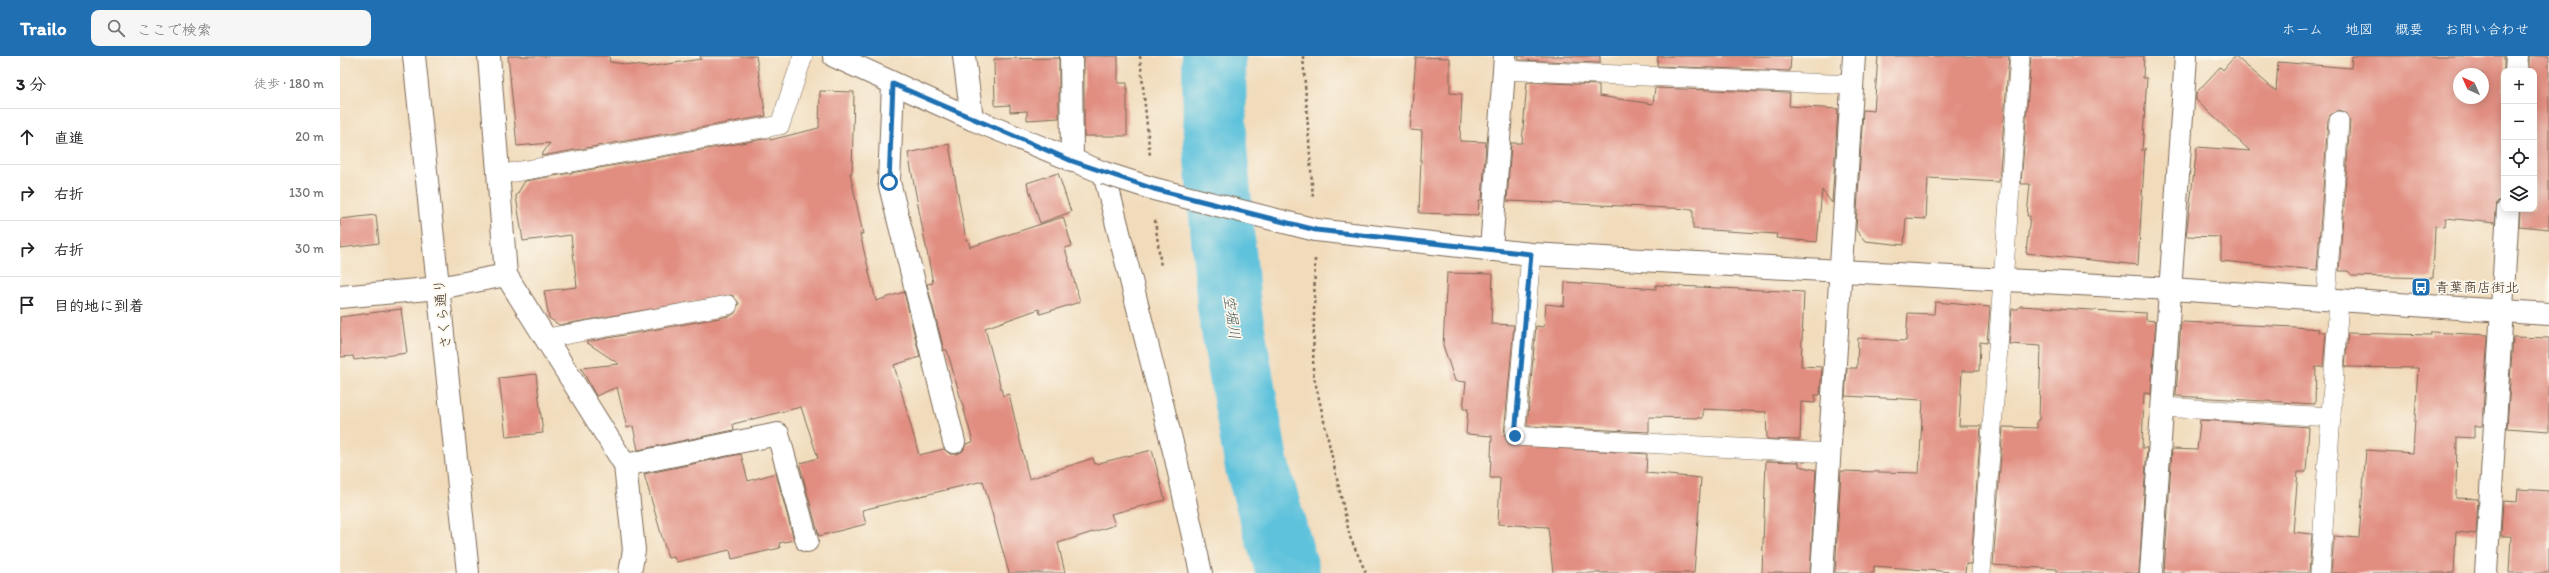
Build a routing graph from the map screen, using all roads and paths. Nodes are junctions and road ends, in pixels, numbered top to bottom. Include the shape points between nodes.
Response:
1 (414, 56) edge
2 (489, 56) edge
3 (803, 56) edge
4 (834, 56) edge
5 (964, 56) edge
6 (1072, 56) edge
7 (1140, 56) edge
8 (1303, 56) edge
9 (1854, 56) edge
10 (2020, 56) edge
11 (2186, 56) edge
12 (2517, 56) edge
13 (1505, 63) edge
14 (2516, 68) edge
15 (893, 84) junction
16 (1852, 85) junction
17 (972, 119) junction
18 (2339, 121) dead end
19 (1072, 161) junction
20 (1104, 173) junction
21 (498, 175) junction
22 (1154, 189) junction
23 (2508, 212) edge
24 (1316, 230) junction
25 (1491, 250) junction
26 (1531, 254) junction
27 (1161, 268) dead end
28 (1840, 272) junction
29 (506, 275) junction
30 (2003, 281) junction
31 (439, 288) junction
32 (2171, 289) junction
33 (340, 297) edge
34 (2332, 300) junction
35 (728, 305) dead end
36 (2502, 311) junction
37 (2549, 314) edge
38 (547, 338) junction
39 (2162, 407) junction
40 (2331, 417) junction
41 (954, 442) dead end
42 (1829, 453) junction
43 (625, 465) junction
44 (807, 541) dead end
45 (468, 573) edge
46 (630, 573) edge
47 (1201, 573) edge
48 (1366, 573) edge
49 (1822, 573) edge
50 (1981, 573) edge
51 (2151, 573) edge
52 (2320, 573) edge
53 (2486, 573) edge

1 - 31 street, さくら通り
2 - 21 street
3 - 21 lane via 780,125
4 - 15 street
5 - 17 street
6 - 19 street
7 - 22 path
8 - 24 path
9 - 16 street
10 - 30 lane
11 - 32 street
12 - 14 street
13 - 16 lane
13 - 25 street
15 - 17 street
15 - 41 street via 889,182
16 - 28 street
17 - 19 street
18 - 34 lane
19 - 20 street
20 - 22 street, bridge
20 - 47 street via 1176,459
21 - 29 street
22 - 24 street, bridge
22 - 27 path via 1155,237
23 - 36 street
24 - 25 street
24 - 48 path via 1313,372 1350,537
25 - 26 street
26 - 28 street
26 - 42 lane via 1515,436
28 - 30 street
28 - 42 street
29 - 31 street
29 - 38 street
30 - 32 street
30 - 50 lane
31 - 33 street
31 - 45 street, さくら通り
32 - 34 street
32 - 39 street
34 - 36 street
34 - 40 lane
35 - 38 lane
36 - 37 street
36 - 53 street
38 - 43 street
39 - 40 lane
39 - 51 street
40 - 52 lane
42 - 49 street
43 - 44 street via 778,434
43 - 46 street via 634,550

